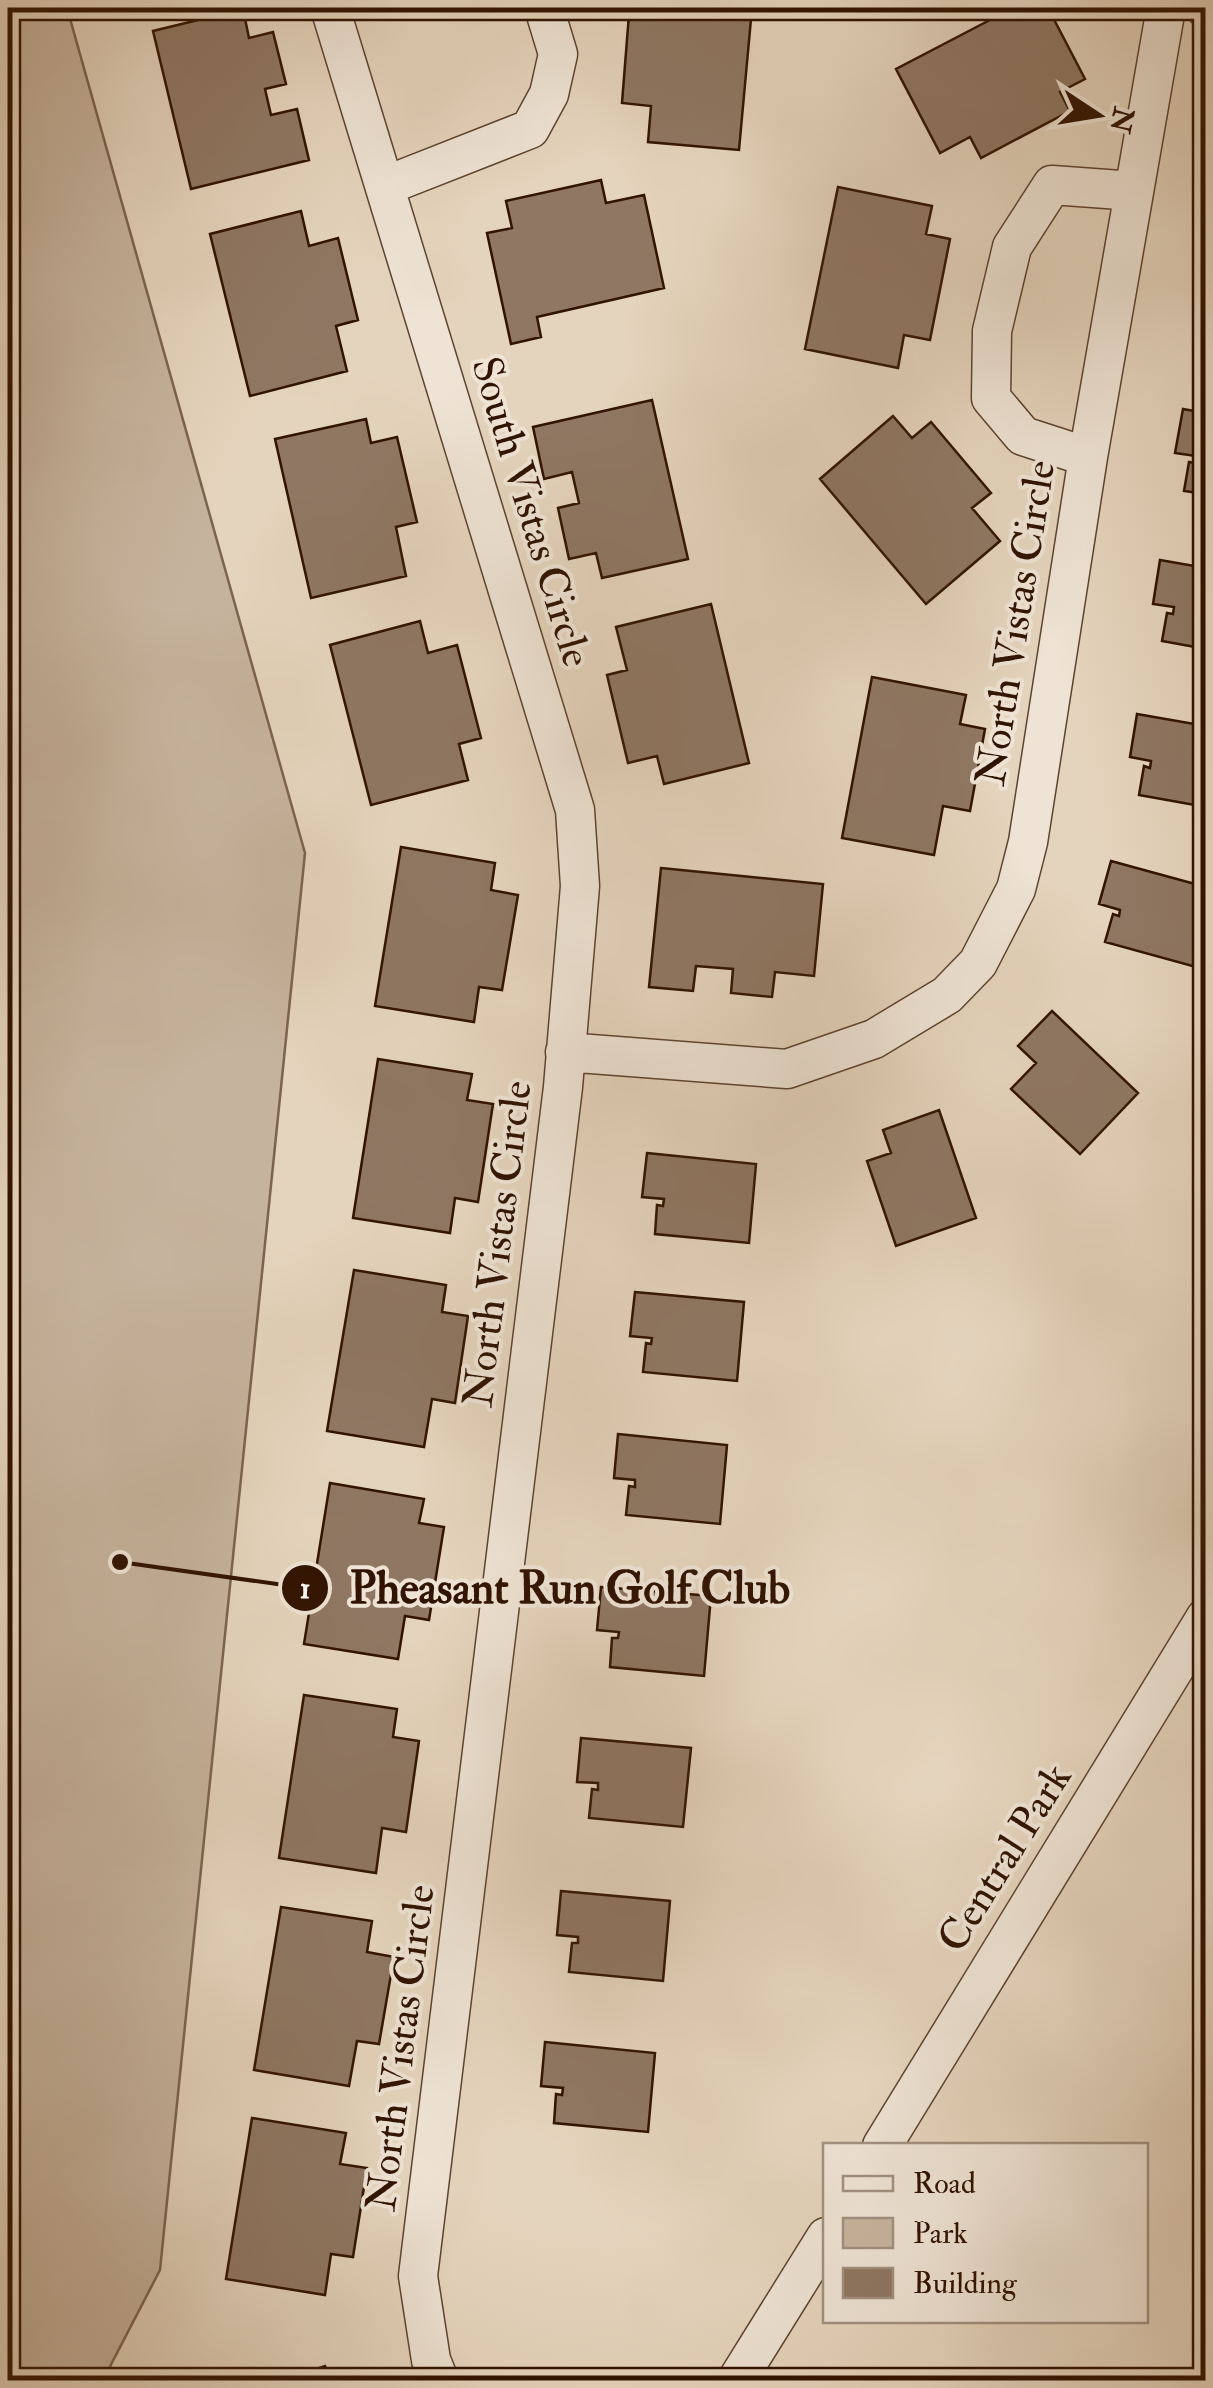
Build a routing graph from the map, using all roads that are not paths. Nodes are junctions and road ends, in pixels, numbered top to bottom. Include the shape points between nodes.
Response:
1 (330, 8) edge
2 (544, 8) edge
3 (1166, 8) edge
4 (385, 186) junction
5 (1134, 192) junction
6 (1088, 457) junction
7 (565, 1052) junction
8 (1206, 1617) edge
9 (884, 2143) edge
10 (823, 2242) edge
11 (439, 2380) edge
12 (738, 2380) edge

1 - 4 street, South Vistas Circle
2 - 4 street via 558,54 549,94 530,129
3 - 5 street, North Vistas Circle
4 - 7 street, South Vistas Circle via 574,810 580,886
5 - 6 street, North Vistas Circle
5 - 6 street via 1052,185 1012,247 992,330 991,398 1023,436
6 - 7 street, North Vistas Circle via 1028,842 1016,888 978,964 947,995 874,1039 787,1069
7 - 11 street, North Vistas Circle via 418,2276
8 - 9 street, Central Park
10 - 12 street

